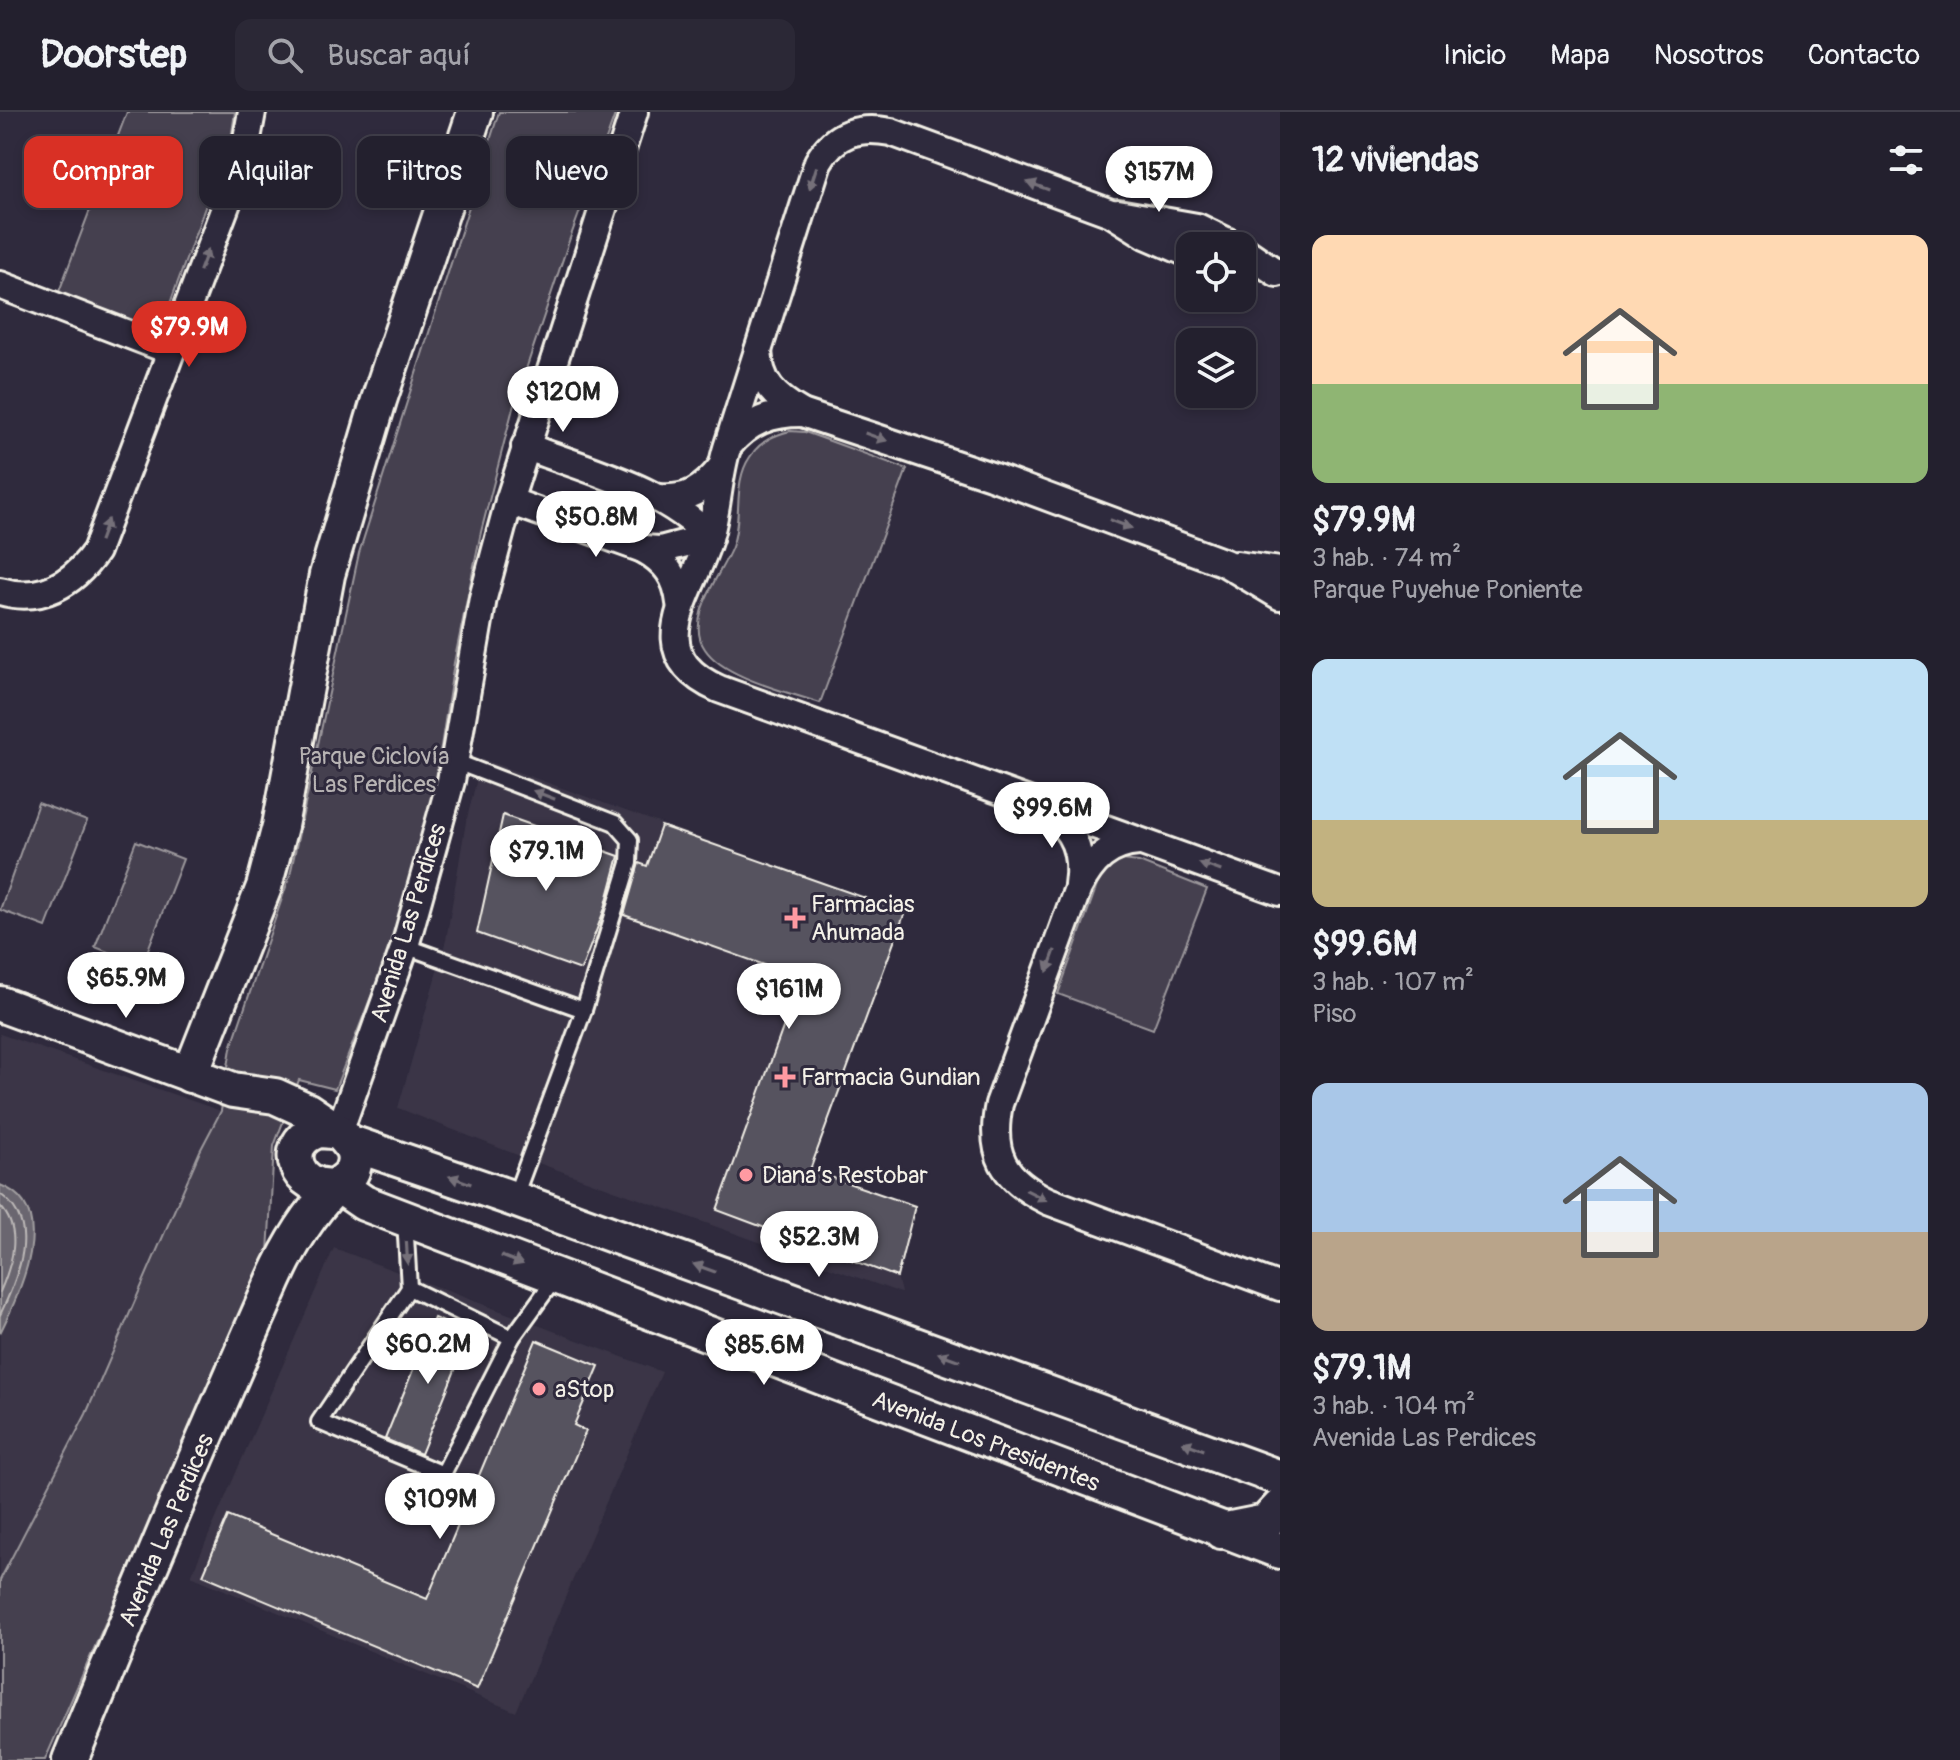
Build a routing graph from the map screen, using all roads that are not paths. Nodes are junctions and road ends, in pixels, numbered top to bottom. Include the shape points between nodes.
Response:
1 (252, 112) edge
2 (475, 112) edge
3 (634, 112) edge
4 (1111, 213) junction
5 (1207, 232) edge
6 (1176, 248) edge
7 (1256, 258) edge
8 (1256, 270) edge
9 (1279, 274) edge
10 (0, 285) edge
11 (169, 350) junction
12 (758, 351) junction
13 (802, 413) junction
14 (525, 446) junction
15 (724, 458) junction
16 (660, 498) junction
17 (509, 501) junction
18 (709, 537) junction
19 (643, 549) junction
20 (1225, 563) junction
21 (1280, 571) edge
22 (0, 591) edge
23 (1280, 596) edge
24 (680, 603) junction
25 (454, 761) junction
26 (1043, 807) junction
27 (1139, 842) junction
28 (1078, 888) junction
29 (1280, 892) edge
30 (405, 946) junction
31 (0, 1004) edge
32 (584, 1010) junction
33 (190, 1075) junction
34 (233, 1090) junction
35 (345, 1137) junction
36 (299, 1161) junction
37 (337, 1186) junction
38 (514, 1199) junction
39 (405, 1218) junction
40 (284, 1257) junction
41 (556, 1277) junction
42 (1280, 1287) edge
43 (409, 1288) junction
44 (512, 1338) junction
45 (1275, 1482) edge
46 (1280, 1507) edge
47 (1220, 1531) junction
48 (1280, 1551) edge
49 (70, 1760) edge

11 -> 1 street via 243,160
2 - 33 street via 327,575 264,887
3 - 14 street, Avenida Las Perdices
4 - 5 street
4 - 6 street
4 -> 12 street via 891,132 869,128 846,133 818,162
7 - 9 street
8 - 9 street
10 - 11 street
22 -> 11 street via 35,595 56,589 82,571 96,551
12 - 13 street via 766,386
12 - 15 street
13 - 15 street via 758,420 738,434
13 -> 20 street
14 - 16 street
14 - 17 street, Avenida Las Perdices
15 - 16 street via 706,487 685,498
15 - 18 street
16 - 18 street
17 - 19 street
17 - 25 street, Avenida Las Perdices via 483,598
18 - 19 street via 660,550
18 - 24 street
19 - 24 street via 658,557 674,577
20 - 21 street
20 - 23 street
24 - 26 street via 675,643 683,662 707,683
25 - 30 street, Avenida Las Perdices
32 -> 25 lane via 632,849 626,833 615,823
26 - 27 street
26 - 28 street via 1072,834 1080,862
27 - 28 street via 1105,852
29 -> 27 street
28 -> 42 street via 999,1104 995,1138 1001,1162 1023,1188 1048,1201
30 - 32 lane
30 - 35 street, Avenida Las Perdices
31 - 33 street
32 - 38 lane
33 - 34 street
34 - 35 street via 275,1096
34 - 36 street via 276,1122
35 - 36 street via 316,1131 305,1138
35 - 37 street via 355,1154 354,1167
38 -> 35 street
36 - 37 street via 309,1183
36 - 40 street, Avenida Las Perdices
37 - 39 street, Avenida Los Presidentes
37 - 40 street, Avenida Las Perdices
45 -> 38 street
39 -> 41 street, Avenida Los Presidentes
39 -> 43 lane
40 - 49 street, Avenida Las Perdices
41 - 44 lane
41 - 47 street, Avenida Los Presidentes
43 - 44 lane
43 - 44 lane via 319,1422 443,1474
46 - 47 street via 1266,1522
47 - 48 street, Avenida Los Presidentes

